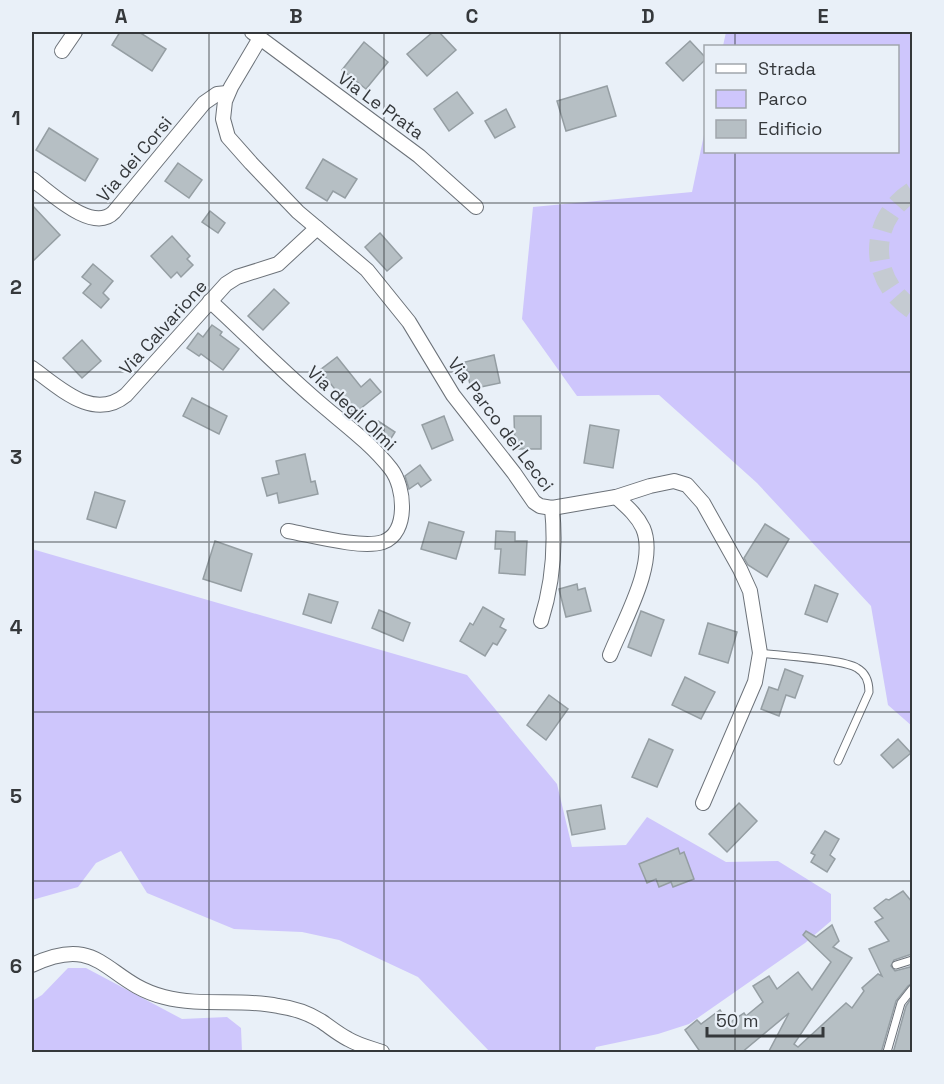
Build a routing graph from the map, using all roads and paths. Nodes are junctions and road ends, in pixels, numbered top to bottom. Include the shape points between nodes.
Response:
1 (75, 32) edge
2 (256, 35) edge
3 (62, 51) dead end
4 (227, 93) junction
5 (32, 180) edge
6 (476, 207) dead end
7 (317, 228) junction
8 (210, 301) junction
9 (32, 368) edge
10 (616, 497) junction
11 (552, 508) junction
12 (288, 531) dead end
13 (541, 621) dead end
14 (760, 653) junction
15 (610, 655) dead end
16 (838, 760) dead end
17 (703, 803) dead end
18 (912, 960) edge
19 (32, 965) edge
20 (896, 965) dead end
21 (912, 989) edge
22 (382, 1053) edge
23 (887, 1053) edge

1 - 3 street
2 - 4 street, Via Parco dei Lecci
2 - 6 street, Via Le Prata via 413,151
4 - 5 street, Via dei Corsi via 217,94 204,103 106,219 85,216
4 - 7 street, Via Parco dei Lecci via 223,118 228,137
7 - 8 street, Via Calvarione via 282,261 231,280
7 - 11 street, Via Parco dei Lecci via 367,270 409,322 453,395 531,499
8 - 9 street, Via Calvarione via 126,395 110,404 81,401
8 - 12 street, Via degli Olmi via 393,471 404,506 396,531 384,541 364,544
10 - 11 street, Via Parco dei Lecci
10 - 14 street, Via Parco dei Lecci via 669,481 679,481 691,488 750,591
10 - 15 street via 639,520 647,548 640,581
11 - 13 street via 553,574
14 - 16 lane via 842,663 862,672 869,692
14 - 17 street, Via Parco dei Lecci via 755,682
18 - 20 lane
19 - 22 street via 59,955 84,954 152,994 192,1002 251,1002 290,1008
21 - 23 lane via 901,1003

